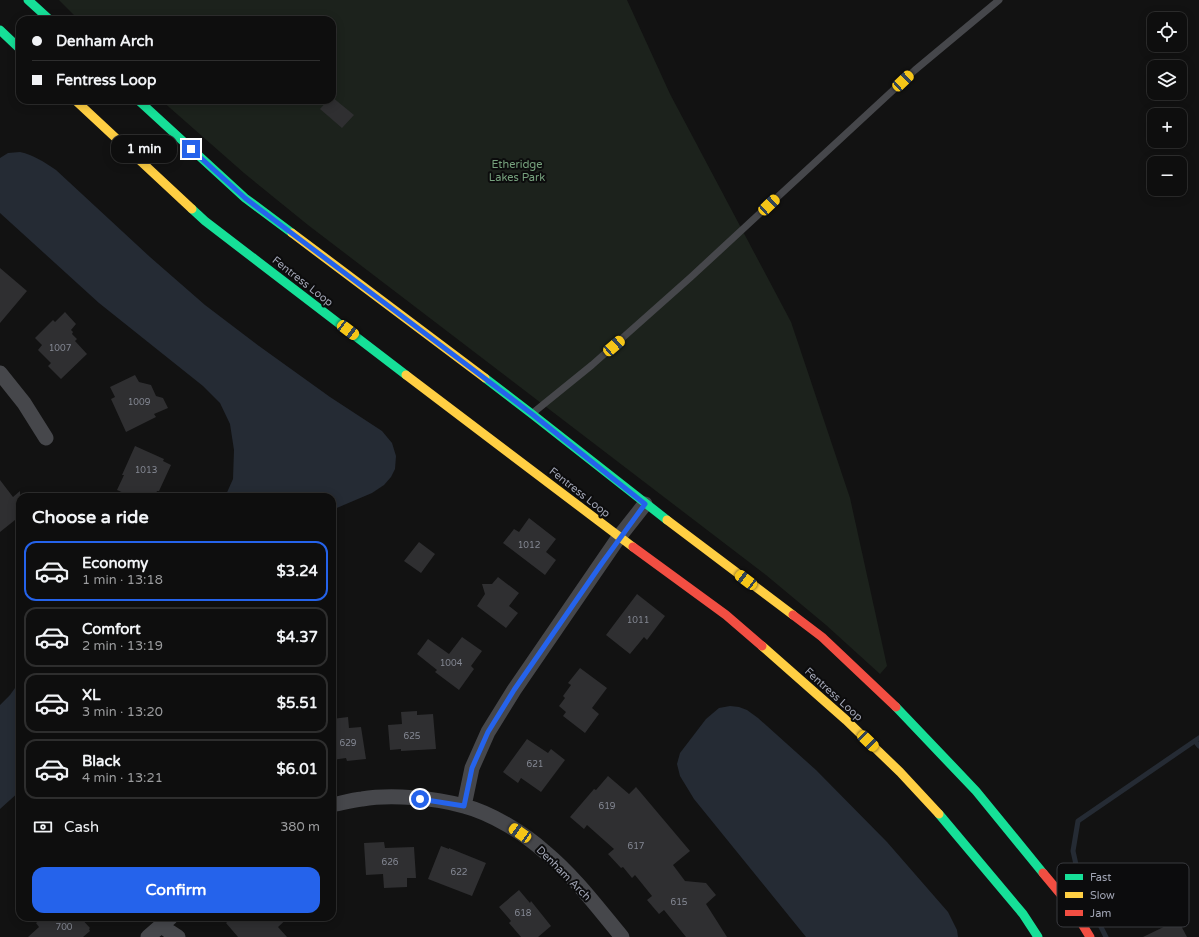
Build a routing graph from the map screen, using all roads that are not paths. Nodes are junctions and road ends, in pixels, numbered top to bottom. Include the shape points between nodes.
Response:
1 (28, 0) edge
2 (999, 0) edge
3 (46, 16) edge
4 (0, 30) edge
5 (16, 45) edge
6 (79, 104) edge
7 (142, 104) edge
8 (0, 373) edge
9 (532, 414) junction
10 (46, 438) dead end
11 (645, 504) junction
12 (619, 538) junction
13 (336, 804) edge
14 (464, 806) junction
15 (1057, 890) edge
16 (166, 921) edge
17 (1084, 927) edge
18 (148, 937) edge
19 (178, 937) edge
20 (622, 937) edge
21 (1038, 937) edge
22 (1090, 937) edge

1 - 3 street
2 - 9 lane via 914,70 697,272
4 - 5 street
6 - 12 street, Fentress Loop via 205,221
7 - 9 street via 245,198
8 - 10 street via 24,403
9 - 11 street
11 - 12 street
11 - 15 street via 822,637 900,711 981,797
12 - 14 street via 488,732 472,768
12 - 21 street, Fentress Loop via 726,615 846,720 900,772 950,826 1023,914
13 - 14 street, Denham Arch via 377,797 410,798
14 - 20 street, Denham Arch via 507,825 546,852 572,877
16 - 18 street
16 - 19 street
17 - 22 street

